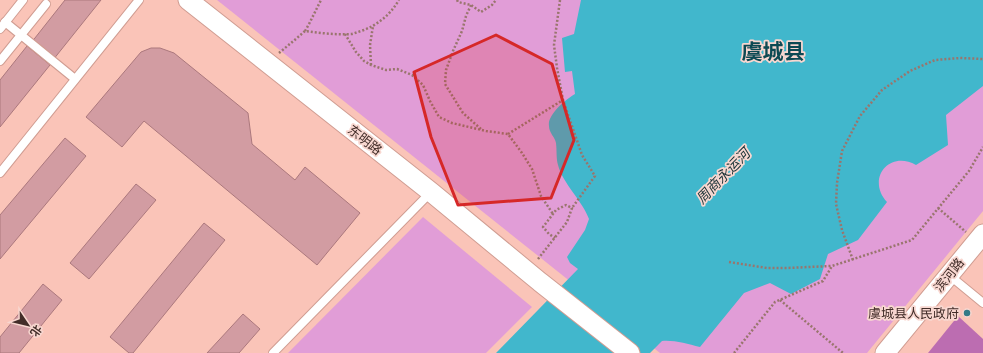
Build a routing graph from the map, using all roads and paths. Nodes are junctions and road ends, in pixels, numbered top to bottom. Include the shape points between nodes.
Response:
1 (22, 0) edge
2 (139, 0) edge
3 (188, 0) edge
4 (321, 0) edge
5 (399, 0) edge
6 (457, 0) edge
7 (496, 0) edge
8 (560, 0) edge
9 (46, 4) dead end
10 (472, 5) junction
11 (2, 25) edge
12 (374, 25) junction
13 (305, 31) junction
14 (21, 34) junction
15 (345, 34) junction
16 (983, 59) edge
17 (0, 61) edge
18 (268, 63) junction
19 (371, 65) junction
20 (75, 79) junction
21 (563, 100) junction
22 (483, 130) junction
23 (508, 134) junction
24 (983, 147) edge
25 (0, 173) edge
26 (431, 192) junction
27 (572, 208) junction
28 (938, 208) junction
29 (552, 214) junction
30 (555, 238) junction
31 (980, 238) edge
32 (853, 260) junction
33 (729, 262) dead end
34 (832, 266) junction
35 (949, 275) junction
36 (534, 277) junction
37 (780, 300) junction
38 (983, 304) edge
39 (273, 353) edge
40 (630, 353) edge
41 (734, 353) edge
42 (843, 353) edge
43 (885, 353) edge

1 - 11 lane
2 - 20 lane
3 - 18 street, 东明路
4 - 13 path
5 - 12 path via 395,8
6 - 10 path
7 - 10 path via 481,12
8 - 21 path via 554,45
9 - 14 lane
10 - 22 path via 446,70 445,84 463,112
11 - 14 lane
12 - 15 path via 354,34
12 - 19 path via 370,45
13 - 15 path
13 - 18 path
14 - 17 lane
14 - 20 lane
15 - 19 path via 356,52
16 - 32 path via 935,60 910,71 882,90 860,116 842,151 837,183 836,204
18 - 26 street, 东明路
19 - 22 path via 386,70 397,69 412,75 423,85 439,117 452,123
20 - 25 lane
21 - 23 path
21 - 27 path via 582,155 595,176
22 - 23 path
23 - 29 path via 532,170 541,196
24 - 28 path via 969,171
26 - 36 street, 东明路
26 - 39 lane
27 - 29 path via 566,205
27 - 30 path via 567,222
28 - 31 path
28 - 32 path via 912,240
29 - 30 path via 542,227
30 - 36 path
31 - 35 street, 滨河路
32 - 34 path
33 - 34 path via 767,268
34 - 37 path via 823,281
35 - 38 lane
35 - 43 street, 滨河路
36 - 40 street, 东明路
37 - 41 path via 775,302
37 - 42 path

